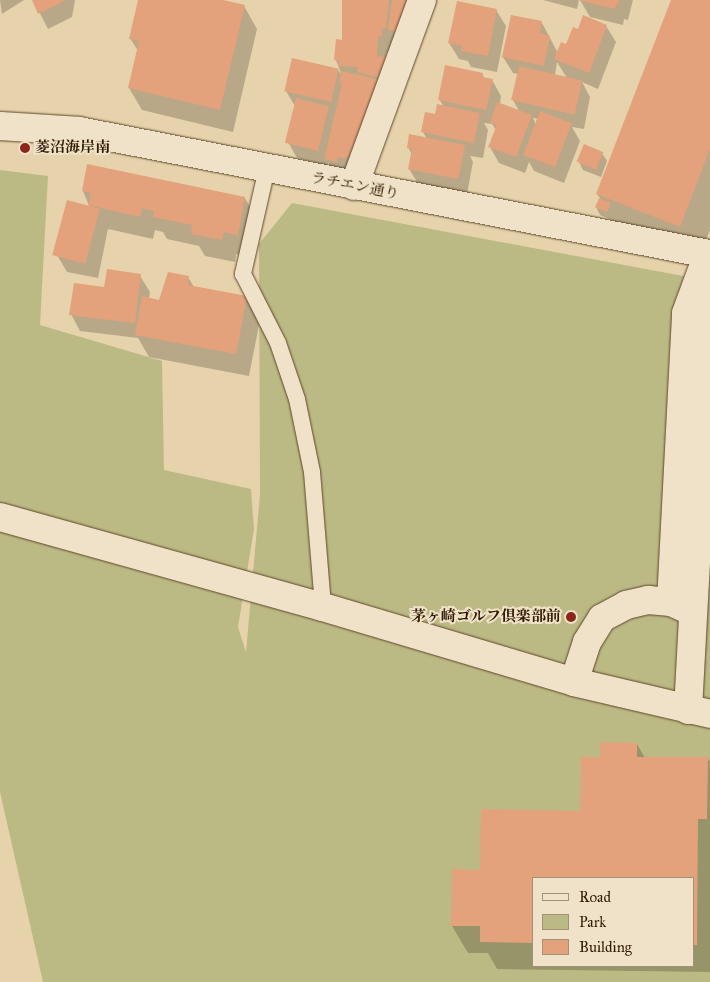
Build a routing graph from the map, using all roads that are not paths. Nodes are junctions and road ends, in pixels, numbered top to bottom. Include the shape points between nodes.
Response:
1 (422, 0) edge
2 (0, 126) edge
3 (267, 168) junction
4 (354, 186) junction
5 (710, 252) edge
6 (0, 517) edge
7 (323, 607) junction
8 (682, 607) junction
9 (574, 682) junction
10 (699, 712) edge

1 - 4 street
2 - 3 street, ラチエン通り via 80,131
3 - 4 street, ラチエン通り
3 - 7 lane via 243,274 278,343 297,399 312,472
4 - 5 street, ラチエン通り
5 - 8 street via 709,322
6 - 7 street
7 - 9 street
8 - 9 street via 648,600 626,605 602,618 587,642
8 - 10 street
9 - 10 street

